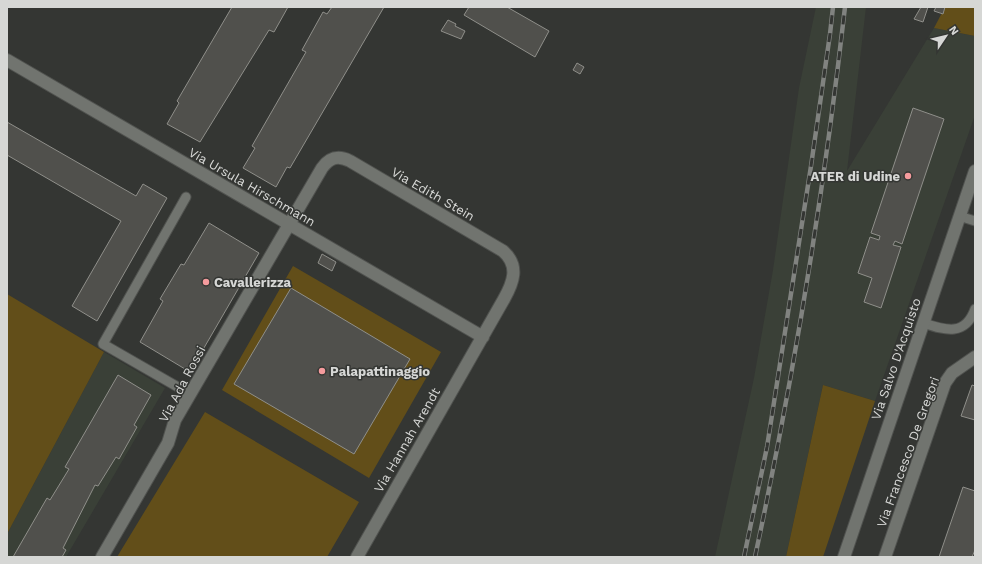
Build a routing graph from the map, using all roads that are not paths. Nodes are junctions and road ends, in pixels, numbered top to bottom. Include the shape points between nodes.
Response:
1 (7, 60) edge
2 (975, 171) edge
3 (186, 197) dead end
4 (959, 216) junction
5 (975, 221) edge
6 (289, 224) junction
7 (975, 309) edge
8 (923, 323) junction
9 (482, 337) junction
10 (970, 359) edge
11 (190, 394) junction
12 (102, 557) edge
13 (357, 557) edge
14 (844, 557) edge
15 (885, 557) edge

1 - 6 street, Via Ursula Hirschmann
2 - 4 street, Via Salvo D'Acquisto
3 - 11 lane via 103,344
4 - 5 lane
4 - 8 street, Via Salvo D'Acquisto
6 - 9 street, Via Ursula Hirschmann
6 - 9 street, Via Edith Stein via 326,162 338,157 350,161 507,254 514,268 512,285
6 - 11 street, Via Ada Rossi
7 - 8 lane via 972,317 961,328 949,331
8 - 14 street, Via Salvo D'Acquisto
9 - 13 street, Via Hannah Arendt
10 - 15 street, Via Francesco De Gregori via 952,373 941,392
11 - 12 street, Via Ada Rossi via 175,420 168,443

